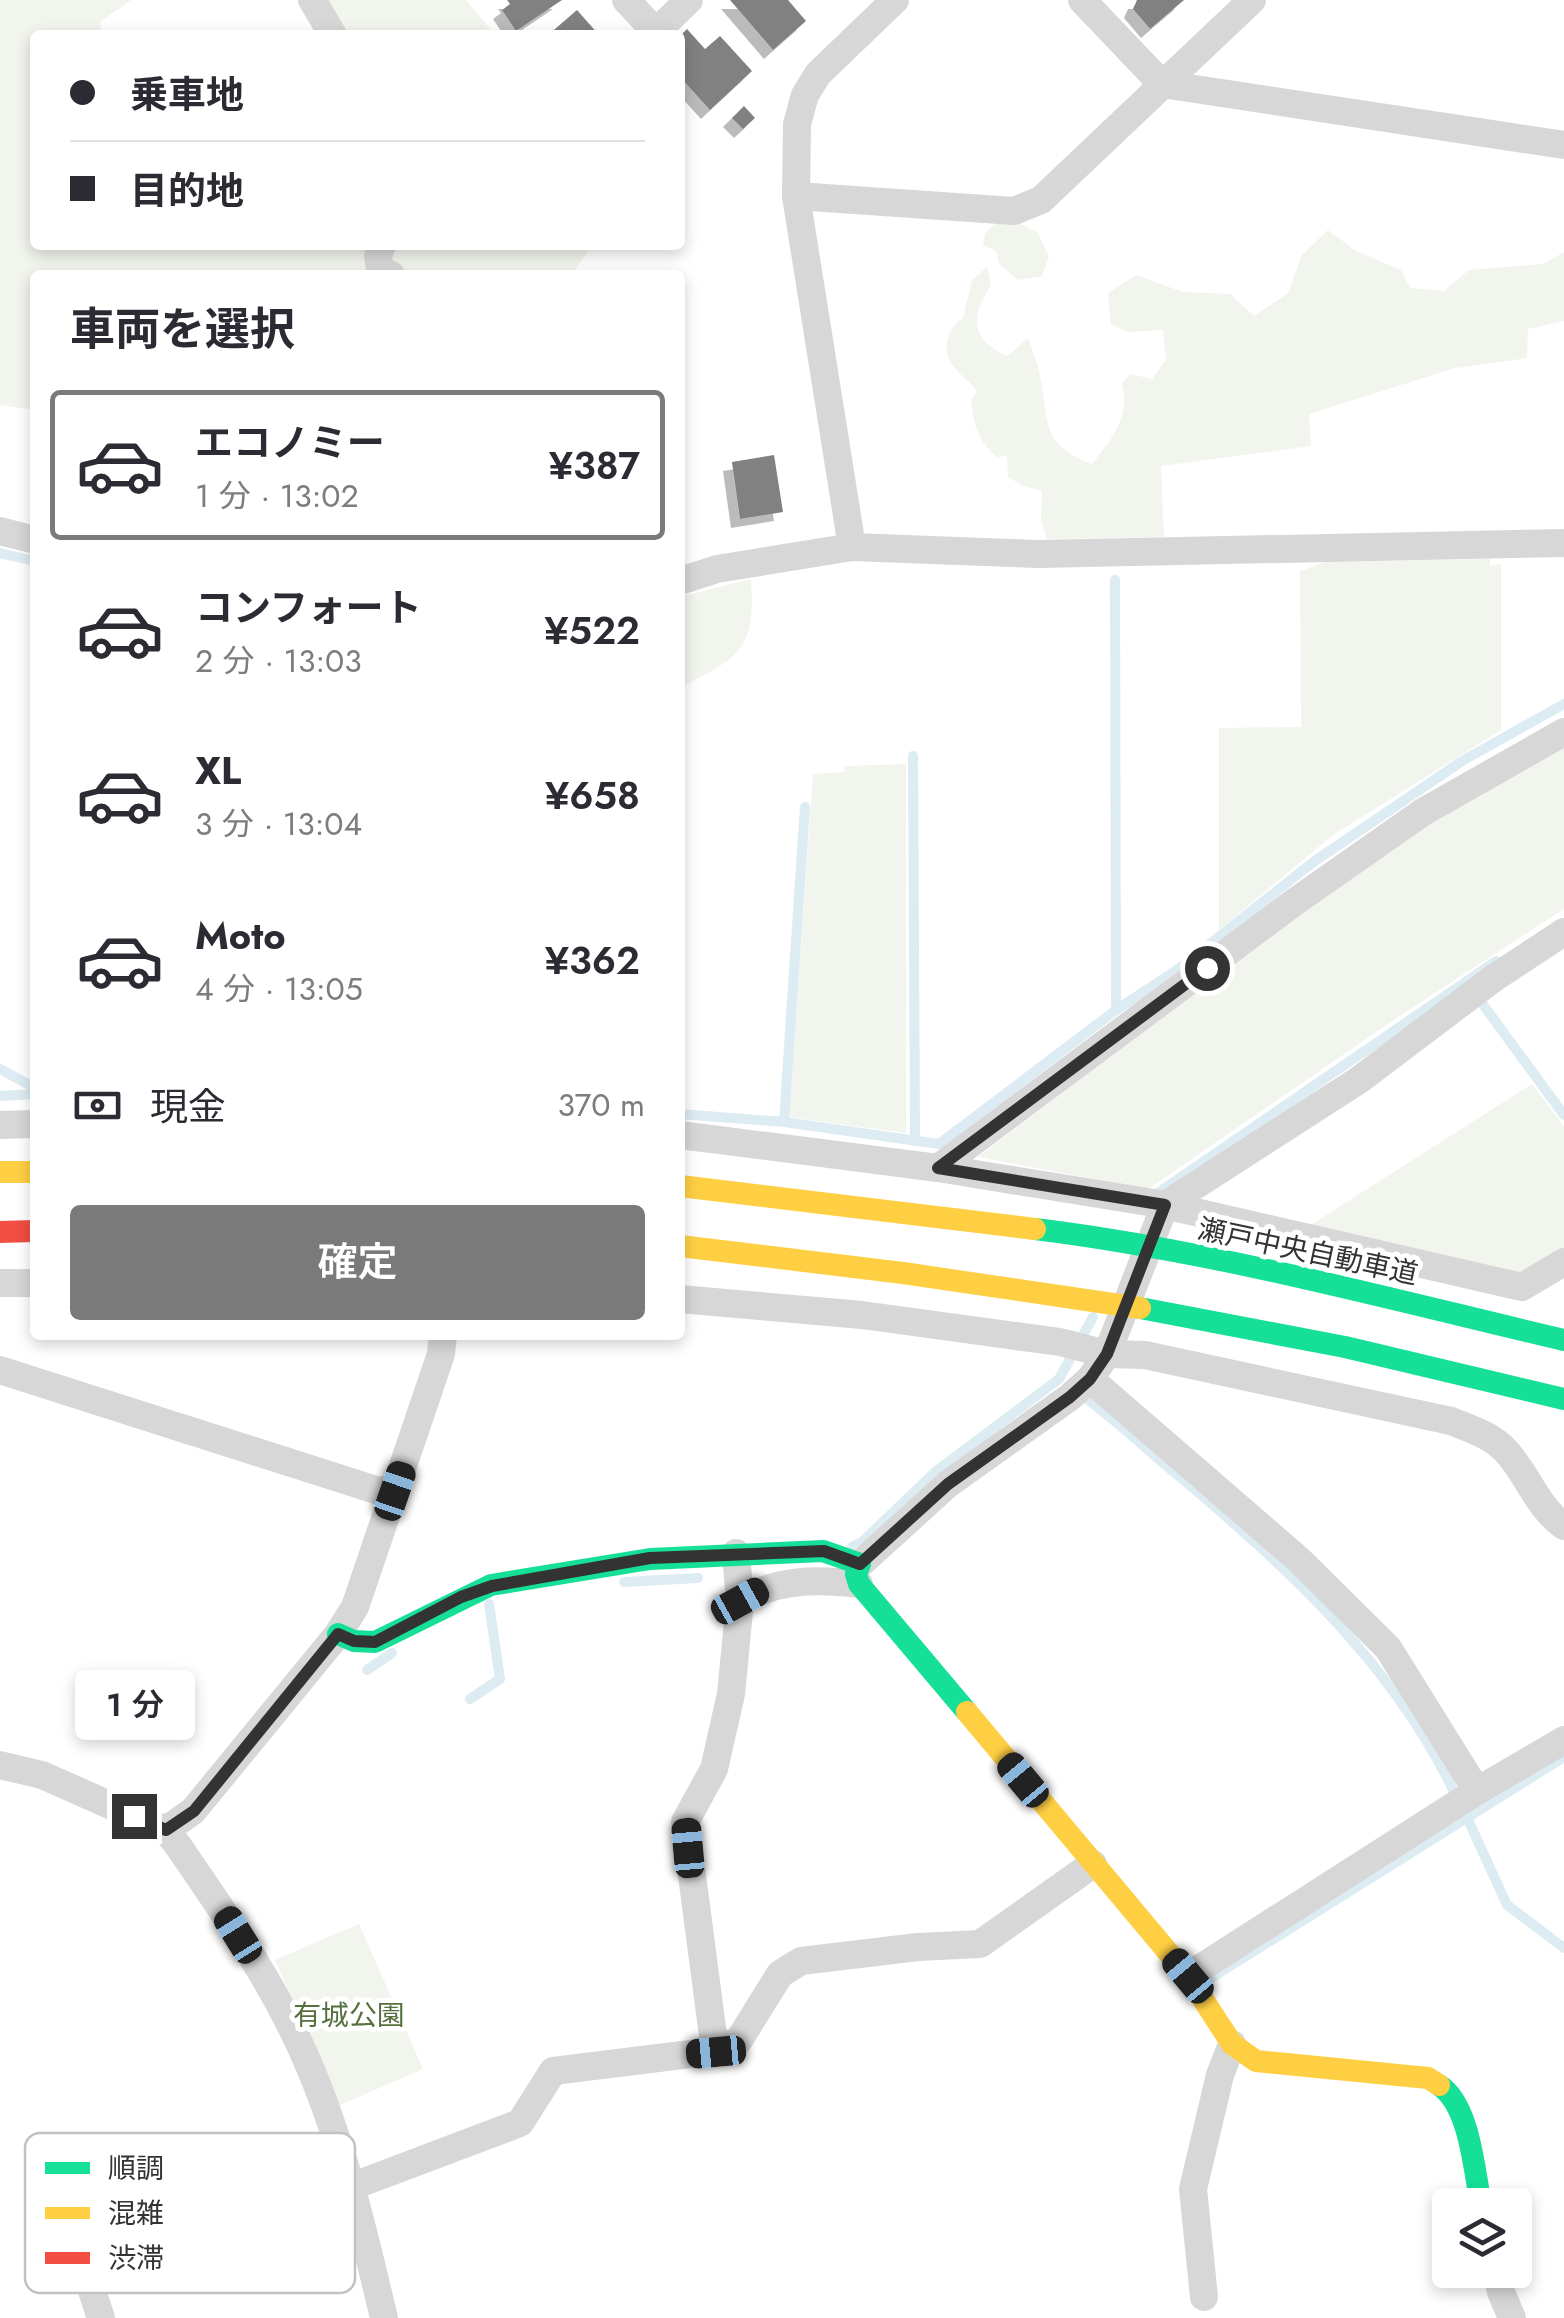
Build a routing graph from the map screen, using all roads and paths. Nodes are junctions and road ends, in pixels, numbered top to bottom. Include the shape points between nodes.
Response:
1 (312, 0) edge
2 (626, 0) edge
3 (689, 0) edge
4 (895, 0) edge
5 (1082, 0) edge
6 (1252, 0) edge
7 (329, 30) edge
8 (654, 30) edge
9 (658, 30) edge
10 (1162, 84) junction
11 (1564, 145) edge
12 (796, 196) junction
13 (0, 531) edge
14 (30, 539) edge
15 (1564, 543) edge
16 (852, 547) junction
17 (685, 580) edge
18 (1564, 732) edge
19 (1564, 932) edge
20 (30, 1124) edge
21 (0, 1125) edge
22 (685, 1137) edge
23 (938, 1168) junction
24 (0, 1172) edge
25 (30, 1172) edge
26 (685, 1187) edge
27 (1157, 1204) junction
28 (30, 1231) edge
29 (0, 1232) edge
30 (685, 1247) edge
31 (1564, 1262) edge
32 (0, 1283) edge
33 (30, 1283) edge
34 (685, 1299) edge
35 (442, 1340) edge
36 (1564, 1340) edge
37 (1084, 1348) junction
38 (0, 1370) edge
39 (1081, 1388) junction
40 (1564, 1400) edge
41 (395, 1491) junction
42 (1564, 1526) edge
43 (736, 1554) junction
44 (856, 1570) junction
45 (740, 1601) junction
46 (338, 1634) junction
47 (1564, 1740) edge
48 (0, 1766) edge
49 (1477, 1791) junction
50 (166, 1830) junction
51 (1093, 1864) junction
52 (1188, 1976) junction
53 (1232, 2044) junction
54 (716, 2052) junction
55 (334, 2133) edge
56 (355, 2185) edge
57 (1478, 2188) edge
58 (355, 2195) edge
59 (1499, 2288) edge
60 (93, 2293) edge
61 (1204, 2297) dead end
62 (101, 2318) edge
63 (384, 2318) edge
64 (1512, 2318) edge

1 - 7 street
2 - 8 street
3 - 9 street
4 - 12 street via 818,74 805,96 797,124
5 - 10 street
6 - 10 street
10 - 11 street
10 - 12 street via 1029,207
12 - 16 street
13 - 14 street
15 - 16 street via 1039,554
16 - 17 street
18 - 23 street via 1423,812
19 - 27 street via 1359,1080
20 - 21 street
22 - 23 street
23 - 27 street
24 - 25 main road
26 - 36 main road, 瀬戸中央自動車道 via 1081,1234
27 - 31 street via 1522,1287
27 - 37 street
28 - 29 main road
30 - 40 main road via 1072,1295 1280,1332
32 - 33 street
34 - 37 street via 862,1315
35 - 41 street
37 - 39 street
37 - 42 street via 1451,1421 1508,1452 1549,1516
38 - 41 street
39 - 44 street via 948,1484
39 - 49 street via 1298,1558 1388,1648
41 - 46 street via 356,1607
43 - 44 main road via 824,1551
43 - 45 street
43 - 46 main road via 650,1558 492,1586 375,1642
44 - 45 street via 759,1590
44 - 51 main road
45 - 54 street via 731,1694 714,1769 685,1822
46 - 50 street via 194,1811
47 - 49 street
48 - 50 street via 42,1775
49 - 52 street
50 - 55 street via 270,1985
51 - 52 main road
51 - 54 street via 980,1944 801,1961 780,1974 739,2040
52 - 53 main road
53 - 57 main road via 1256,2061 1428,2078 1461,2111
53 - 61 street via 1193,2189
54 - 56 street via 553,2071 520,2124
58 - 63 street
59 - 64 street
60 - 62 street

